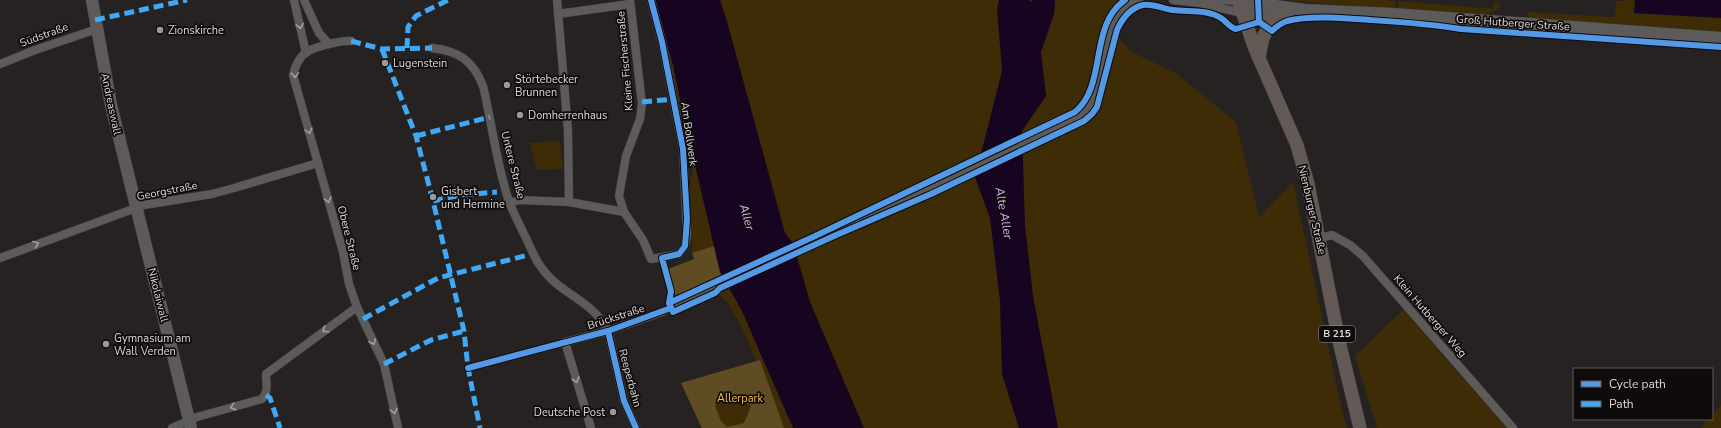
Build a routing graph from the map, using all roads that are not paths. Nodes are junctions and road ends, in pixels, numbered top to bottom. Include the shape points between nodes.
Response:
1 (92, 0) edge
2 (294, 0) edge
3 (304, 0) edge
4 (557, 0) edge
5 (651, 0) edge
6 (1139, 0) edge
7 (1173, 0) edge
8 (1238, 0) edge
9 (630, 2) edge
10 (1205, 2) edge
11 (1305, 10) junction
12 (1242, 13) junction
13 (558, 14) junction
14 (1281, 14) junction
15 (97, 29) junction
16 (1721, 38) edge
17 (351, 41) dead end
18 (330, 44) junction
19 (432, 48) dead end
20 (306, 53) junction
21 (1259, 58) junction
22 (0, 64) edge
23 (318, 163) junction
24 (570, 202) junction
25 (510, 203) junction
26 (136, 208) junction
27 (624, 212) junction
28 (1320, 238) junction
29 (0, 258) edge
30 (357, 307) junction
31 (608, 331) junction
32 (190, 424) edge
33 (172, 428) edge
34 (398, 428) edge
35 (591, 428) edge
36 (636, 428) edge
37 (1360, 428) edge
38 (1513, 428) edge

1 - 15 main road, Andreaswall
2 -> 20 street
3 - 18 street via 319,33
4 - 13 street
5 - 27 street, Am Bollwerk via 683,149 687,219 685,246 679,254 651,259 643,240
6 - 31 street, Brückstraße via 1124,9 1112,26 1095,93 1089,109 1083,115 662,312
7 - 10 street, Groß Hutberger Straße
8 - 10 street, Groß Hutberger Straße
8 - 11 main road, Groß Hutberger Straße
8 - 12 main road, Nienburger Straße / B 215
9 - 13 street
9 - 27 street, Kleine Fischerstraße via 642,104 640,119 626,156 619,196
10 - 12 street, Groß Hutberger Straße
11 - 14 main road, Groß Hutberger Straße
11 - 16 main road, Groß Hutberger Straße
12 - 14 main road, Groß Hutberger Straße
12 - 21 main road, Nienburger Straße / B 215
13 - 24 street via 568,131
14 - 21 main road via 1267,28
15 - 22 street, Südstraße
15 - 26 main road, Andreaswall via 111,105
17 - 18 street
18 - 20 street
19 - 25 street, Untere Straße via 446,49 462,57 480,77
20 -> 23 street, Obere Straße via 296,65 293,75
21 - 28 main road, Nienburger Straße / B 215 via 1297,145
23 - 26 street, Georgstraße via 227,190
23 -> 30 street, Obere Straße
24 - 25 street via 519,200
24 - 27 street
25 - 31 street, Untere Straße via 540,266 556,284 585,303 599,316
29 -> 26 street, Georgstraße
26 - 32 main road, Nikolaiwall
28 - 37 main road, Nienburger Straße / B 215 via 1339,341
28 - 38 street, Klein Hutberger Weg via 1332,235 1363,256
30 -> 32 street via 266,374 267,389 262,399
30 -> 34 street, Obere Straße via 384,364
31 -> 35 street, Brückstraße via 565,342
31 - 36 street, Reeperbahn via 624,401
32 - 33 street

